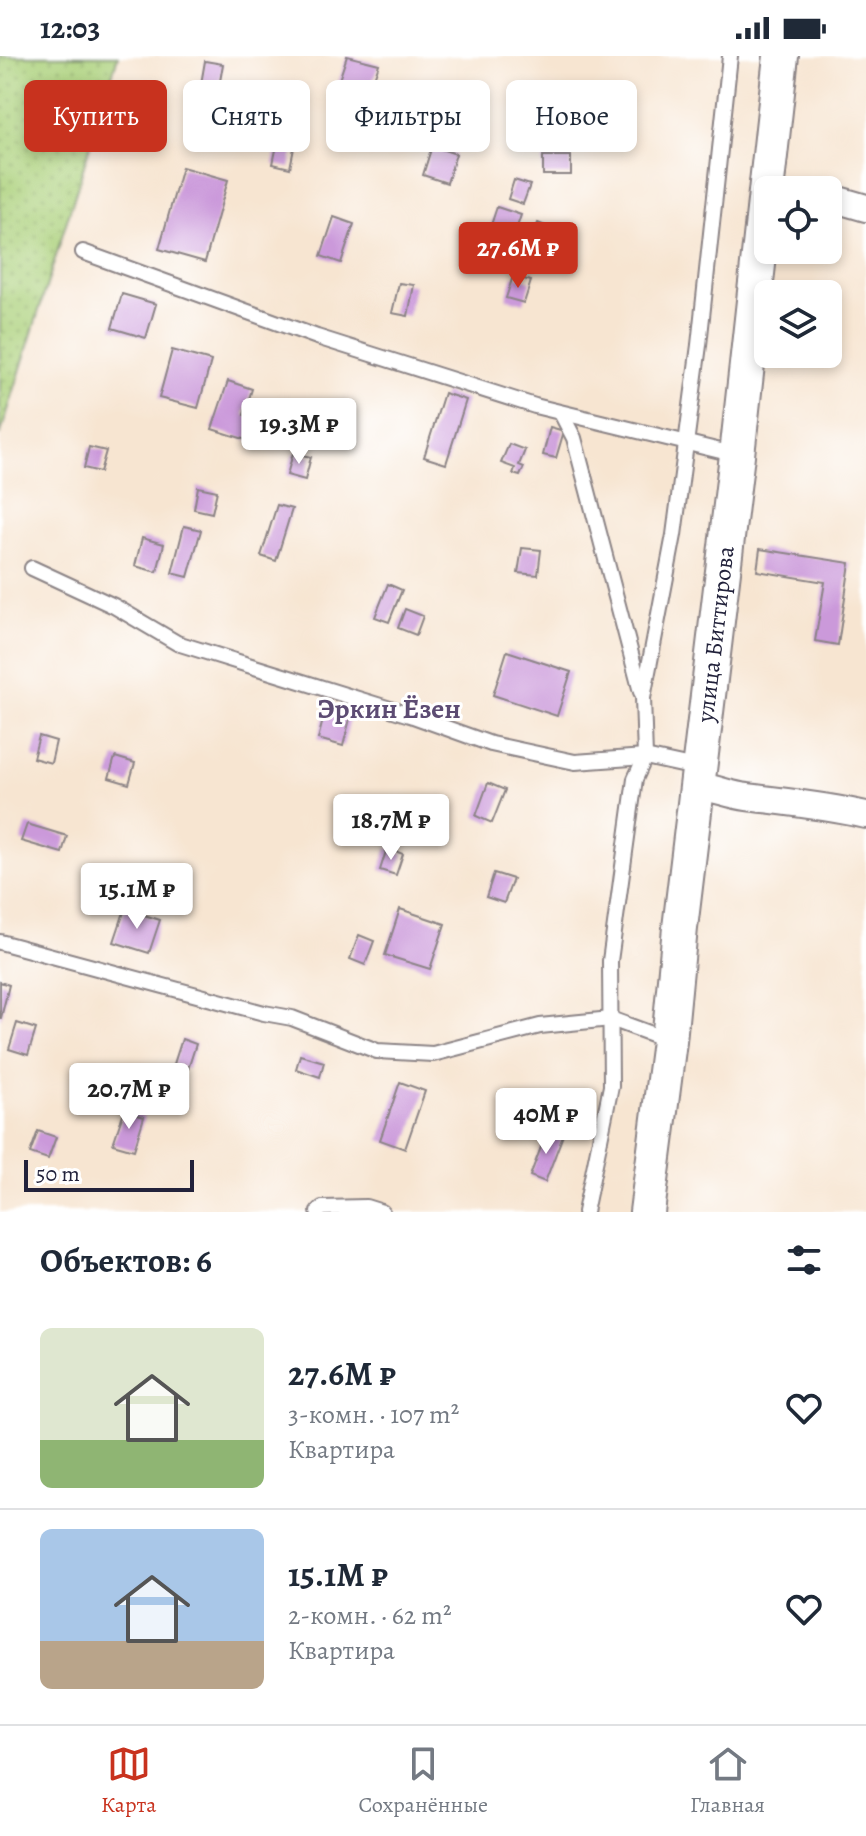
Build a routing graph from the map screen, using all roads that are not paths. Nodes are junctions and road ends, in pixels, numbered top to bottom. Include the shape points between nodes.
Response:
1 (730, 56) edge
2 (781, 56) edge
3 (769, 176) edge
4 (842, 201) edge
5 (866, 208) edge
6 (83, 252) dead end
7 (759, 264) edge
8 (561, 413) junction
9 (687, 441) junction
10 (737, 455) junction
11 (32, 568) dead end
12 (643, 698) junction
13 (645, 757) junction
14 (699, 778) junction
15 (866, 815) edge
16 (0, 942) edge
17 (611, 1019) junction
18 (669, 1041) junction
19 (318, 1212) edge
20 (382, 1212) edge
21 (585, 1212) edge
22 (647, 1212) edge

1 - 9 lane
2 - 3 street, улица Биттирова
4 - 5 street
6 - 8 lane via 317,337
7 - 10 street, улица Биттирова
8 - 9 lane
8 - 12 lane via 574,438
9 - 10 lane
9 - 12 lane
10 - 14 street, улица Биттирова
11 - 13 lane via 177,643 491,744 575,762
12 - 13 lane
13 - 14 lane
13 - 17 lane via 635,779 610,961
14 - 15 street via 744,797
14 - 18 street, улица Биттирова
16 - 17 lane via 292,1018 377,1051 433,1054 540,1026
17 - 18 lane
17 - 21 lane via 611,1086
18 - 22 street, улица Биттирова
19 - 20 lane via 366,1207

